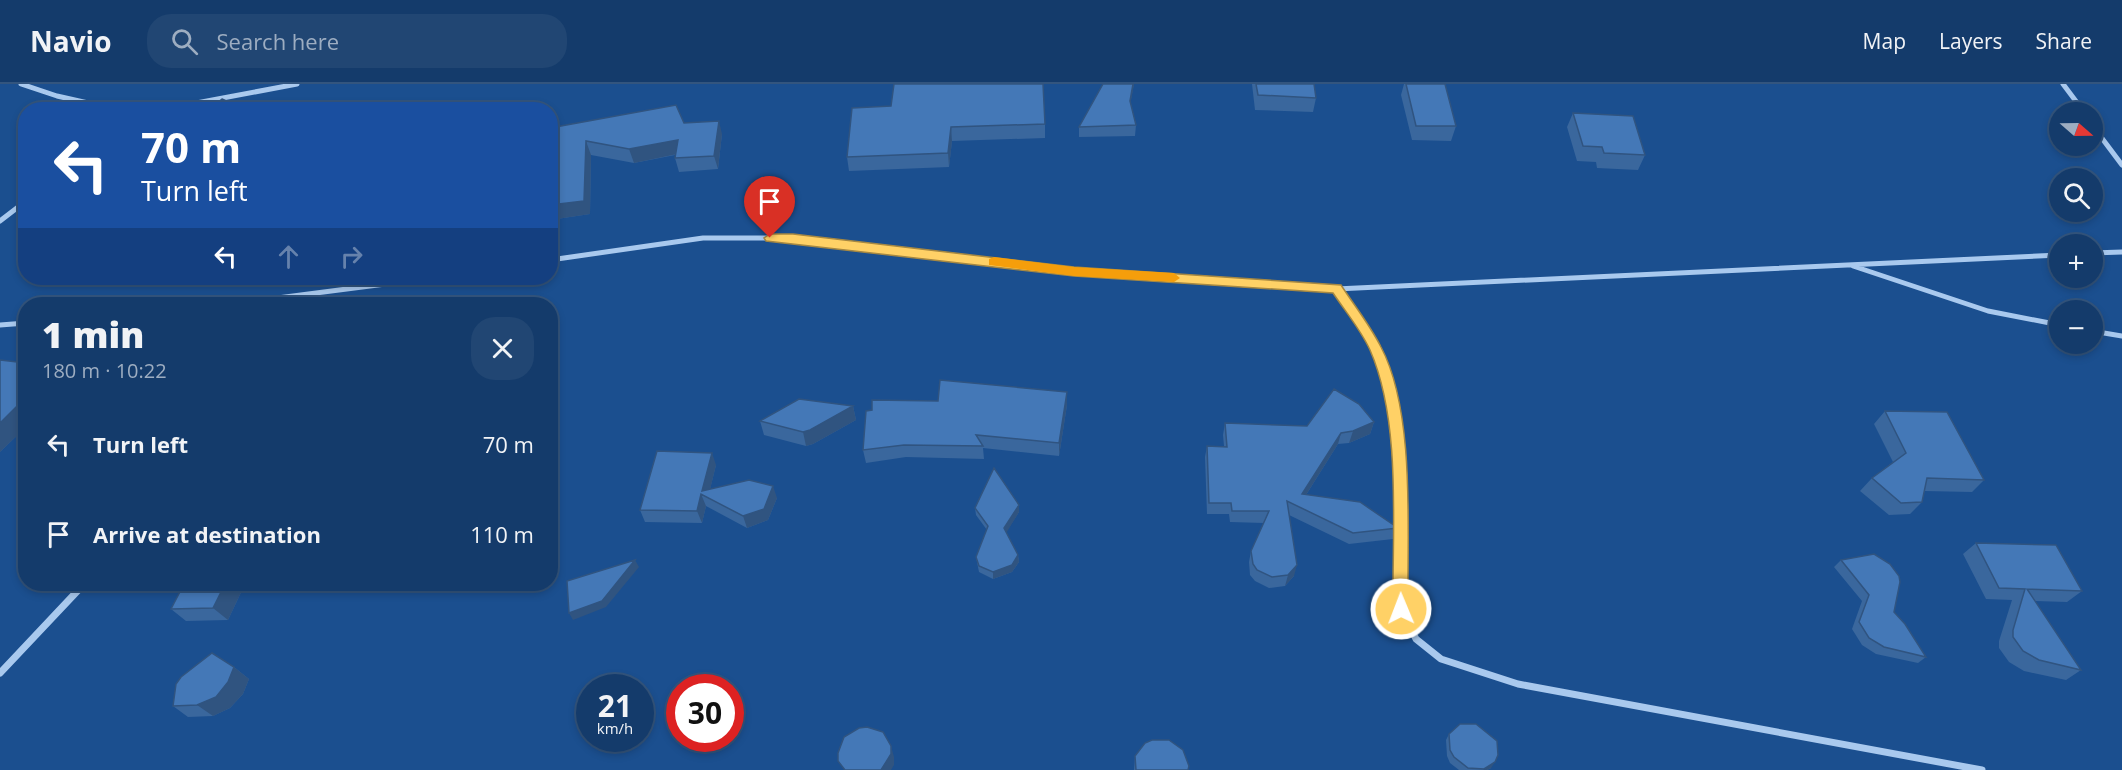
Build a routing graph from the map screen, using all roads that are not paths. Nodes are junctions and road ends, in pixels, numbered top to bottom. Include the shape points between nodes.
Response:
1 (21, 84) edge
2 (297, 84) edge
3 (2063, 84) edge
4 (84, 102) edge
5 (201, 102) edge
6 (2076, 102) edge
7 (2103, 140) edge
8 (2122, 165) edge
9 (18, 207) edge
10 (0, 221) edge
11 (2122, 252) edge
12 (2103, 253) edge
13 (2049, 256) edge
14 (558, 259) edge
15 (1848, 265) junction
16 (387, 285) edge
17 (1336, 288) junction
18 (309, 297) edge
19 (18, 323) edge
20 (2049, 323) edge
21 (0, 325) edge
22 (2103, 333) edge
23 (2122, 336) edge
24 (77, 591) edge
25 (0, 674) edge
26 (1982, 770) edge

1 - 4 street
2 - 5 street
3 - 6 street
7 - 8 street
9 - 10 street
11 - 12 street
13 - 15 street
14 - 17 street via 703,238 793,238 1074,271
15 - 17 street
15 - 20 street via 1988,311
16 - 18 street
17 - 26 street via 1376,348 1390,394 1398,451 1401,609 1416,639 1441,659 1518,684
19 - 21 street
22 - 23 street
24 - 25 street

